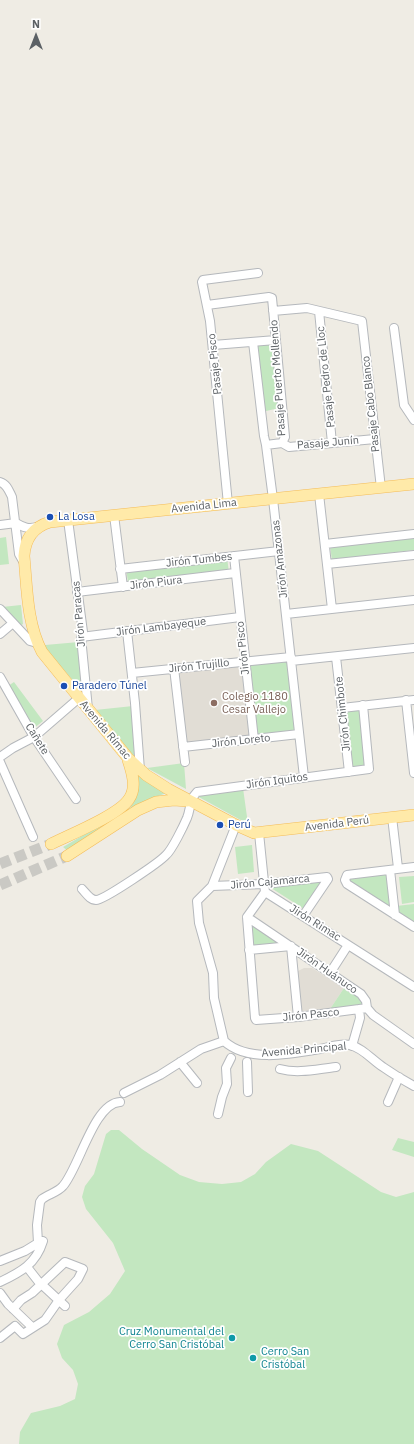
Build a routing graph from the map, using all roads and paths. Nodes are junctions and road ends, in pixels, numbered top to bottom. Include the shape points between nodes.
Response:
1 (258, 273) dead end
2 (207, 305) junction
3 (273, 311) junction
4 (319, 311) junction
5 (394, 328) dead end
6 (276, 340) junction
7 (253, 342) junction
8 (213, 345) junction
9 (414, 420) edge
10 (375, 439) junction
11 (282, 443) junction
12 (332, 443) junction
13 (266, 445) junction
14 (0, 482) edge
15 (414, 484) edge
16 (381, 488) junction
17 (319, 494) junction
18 (273, 499) junction
19 (228, 504) junction
20 (114, 515) junction
21 (68, 520) junction
22 (16, 523) junction
23 (0, 526) edge
24 (37, 527) junction
25 (414, 534) edge
26 (325, 544) junction
27 (279, 552) junction
28 (414, 555) edge
29 (234, 556) junction
30 (327, 564) junction
31 (25, 566) junction
32 (120, 569) junction
33 (235, 573) junction
34 (123, 587) junction
35 (77, 592) junction
36 (414, 600) edge
37 (0, 609) edge
38 (332, 609) junction
39 (286, 614) junction
40 (240, 617) junction
41 (13, 623) junction
42 (32, 626) junction
43 (20, 631) junction
44 (127, 631) junction
45 (0, 634) edge
46 (81, 637) junction
47 (37, 643) junction
48 (414, 648) edge
49 (336, 656) junction
50 (291, 659) junction
51 (244, 661) junction
52 (174, 668) junction
53 (132, 673) junction
54 (0, 677) edge
55 (79, 698) junction
56 (410, 700) edge
57 (363, 705) junction
58 (342, 708) junction
59 (88, 709) junction
60 (299, 734) junction
61 (34, 737) junction
62 (254, 740) junction
63 (183, 747) junction
64 (0, 758) edge
65 (128, 758) junction
66 (0, 762) edge
67 (185, 762) dead end
68 (140, 770) junction
69 (349, 772) junction
70 (414, 774) edge
71 (304, 778) junction
72 (76, 799) dead end
73 (190, 801) junction
74 (414, 815) edge
75 (392, 817) junction
76 (236, 825) junction
77 (259, 833) junction
78 (33, 837) dead end
79 (51, 844) tunnel mouth
80 (67, 856) tunnel mouth
81 (414, 867) edge
82 (394, 869) junction
83 (212, 886) junction
84 (264, 888) junction
85 (82, 889) dead end
86 (303, 916) junction
87 (395, 916) junction
88 (247, 917) junction
89 (414, 927) edge
90 (348, 945) junction
91 (291, 946) junction
92 (249, 950) junction
93 (330, 973) junction
94 (414, 986) edge
95 (363, 1009) junction
96 (298, 1017) junction
97 (224, 1041) junction
98 (414, 1044) edge
99 (352, 1046) junction
100 (231, 1058) dead end
101 (180, 1062) junction
102 (247, 1062) dead end
103 (336, 1067) dead end
104 (280, 1069) dead end
105 (399, 1077) junction
106 (197, 1084) dead end
107 (414, 1086) edge
108 (248, 1092) dead end
109 (124, 1093) dead end
110 (120, 1102) dead end
111 (388, 1102) dead end
112 (218, 1114) dead end
113 (38, 1243) junction
114 (0, 1261) edge
115 (27, 1267) junction
116 (0, 1282) edge
117 (42, 1284) junction
118 (0, 1293) edge
119 (62, 1303) junction
120 (13, 1309) junction
121 (32, 1327) junction
122 (0, 1338) edge

1 - 2 street, Pasaje Pisco via 202,281
2 - 3 street, Pasaje Puerto Mollendo via 269,297 272,298
2 - 8 street, Pasaje Pisco
3 - 4 street via 307,308
3 - 6 street, Pasaje Puerto Mollendo
4 - 10 street, Pasaje Cabo Blanco via 362,321
4 - 12 street, Pasaje Pedro de Lloc
5 - 9 street via 404,405
6 - 7 street
6 - 11 street, Pasaje Puerto Mollendo via 285,437
7 - 8 street
7 - 13 street, Jirón Amazonas
8 - 19 street, Pasaje Pisco
10 - 12 street, Pasaje Junín
10 - 16 street, Pasaje Cabo Blanco
11 - 12 street, Pasaje Junín via 289,447
11 - 13 street, Pasaje Puerto Mollendo
13 - 18 street, Jirón Amazonas
14 - 22 street via 8,488 12,497
15 - 16 main road, Avenida Lima
16 - 17 main road, Avenida Lima
17 - 18 main road, Avenida Lima
17 - 26 street
18 - 19 main road, Avenida Lima
18 - 27 street, Jirón Amazonas
19 - 20 main road, Avenida Lima
20 - 21 main road, Avenida Lima
20 - 32 street
21 - 24 main road, Avenida Lima via 50,522
21 - 35 street, Jirón Paracas
22 - 23 street
22 - 24 street via 23,528
22 - 31 street via 19,554
24 - 31 main road via 25,548
25 - 26 street
26 - 30 street
27 - 29 street, Jirón Tumbes
27 - 39 street, Jirón Amazonas
28 - 30 street
29 - 32 street, Jirón Tumbes
29 - 33 street, Jirón Pisco
30 - 38 street
31 - 42 main road, Avenida Rímac
32 - 34 street
33 - 34 street, Jirón Piura
33 - 40 street, Jirón Pisco
34 - 35 street, Jirón Piura
35 - 46 street, Jirón Paracas via 83,632
36 - 38 street
37 - 41 street
38 - 39 street
39 - 50 street, Jirón Amazonas
40 - 44 street, Jirón Lambayeque
40 - 51 street, Jirón Pisco
41 - 43 street
41 - 45 street
42 - 43 street via 27,631
42 - 47 main road, Avenida Rímac
43 - 47 street via 30,641
44 - 46 street, Jirón Lambayeque
44 - 53 street
46 - 59 street, Jirón Paracas
47 - 55 main road, Avenida Rímac via 48,661
48 - 49 street, Jirón Trujillo
49 - 50 street, Jirón Trujillo
49 - 58 street, Jirón Chimbote
50 - 51 street, Jirón Trujillo
50 - 60 street, Jirón Amazonas
51 - 52 street, Jirón Trujillo
51 - 62 street, Jirón Pisco
52 - 53 street, Jirón Trujillo
52 - 63 street
53 - 68 street
54 - 61 street, Cañete
55 - 59 main road, Avenida Rímac
55 - 61 street
56 - 57 street
56 - 70 street
57 - 58 street
57 - 69 street, Jirón Iquitos via 369,769
58 - 69 street, Jirón Chimbote
59 - 65 main road, Avenida Rímac
60 - 62 street, Jirón Loreto
60 - 71 street, Jirón Amazonas
61 - 64 street
61 - 72 street, Cañete
62 - 63 street, Jirón Loreto
63 - 67 street
65 - 68 main road, Avenida Rímac
65 - 79 main road via 133,777 129,799 112,814
66 - 78 street
68 - 73 main road, Avenida Rímac
69 - 71 street, Jirón Iquitos
71 - 73 street, Jirón Iquitos via 197,792
73 - 76 main road, Avenida Rímac
73 - 80 main road via 156,802 142,808
73 - 85 street via 188,817 166,855 115,891 99,899 91,898
74 - 75 main road, Avenida Perú
75 - 77 main road, Avenida Perú
75 - 82 street
76 - 77 main road, Avenida Rímac via 250,832
76 - 83 street
77 - 84 street
81 - 82 street
82 - 87 street
82 - 87 street via 347,875 345,880 346,884
83 - 84 street, Jirón Cajamarca
83 - 97 street via 199,897 196,908 213,973 214,998
84 - 86 street, Jirón Rimac
84 - 86 street, Jirón Cajamarca via 328,877
84 - 88 street
86 - 90 street, Jirón Rimac
87 - 89 street
88 - 91 street, Jirón Huánuco
88 - 92 street
90 - 93 street
90 - 94 street, Jirón Rimac
91 - 92 street, Jirón Huánuco
91 - 93 street, Jirón Huánuco
91 - 96 street
92 - 96 street, Jirón Pasco via 256,1020
93 - 95 street, Jirón Huánuco via 361,994 366,1001
95 - 96 street, Jirón Pasco
95 - 98 street, Jirón Huánuco
95 - 99 street
97 - 99 street, Avenida Principal via 247,1054 261,1055 301,1052 341,1044
97 - 101 street via 207,1046
99 - 105 street, Avenida Principal
100 - 112 street via 226,1068 227,1084
101 - 106 street
101 - 109 street
102 - 108 street
103 - 104 street via 302,1071
105 - 107 street, Avenida Principal
105 - 111 street
110 - 113 street via 107,1107 88,1134 72,1173 63,1186 40,1202
113 - 114 street via 25,1252
113 - 115 street via 43,1240 33,1261
115 - 116 street
115 - 117 street
117 - 119 street
117 - 119 street via 65,1262 83,1269
117 - 120 street
118 - 120 street
119 - 121 street via 45,1320
120 - 121 street
121 - 122 street via 23,1334 15,1326

